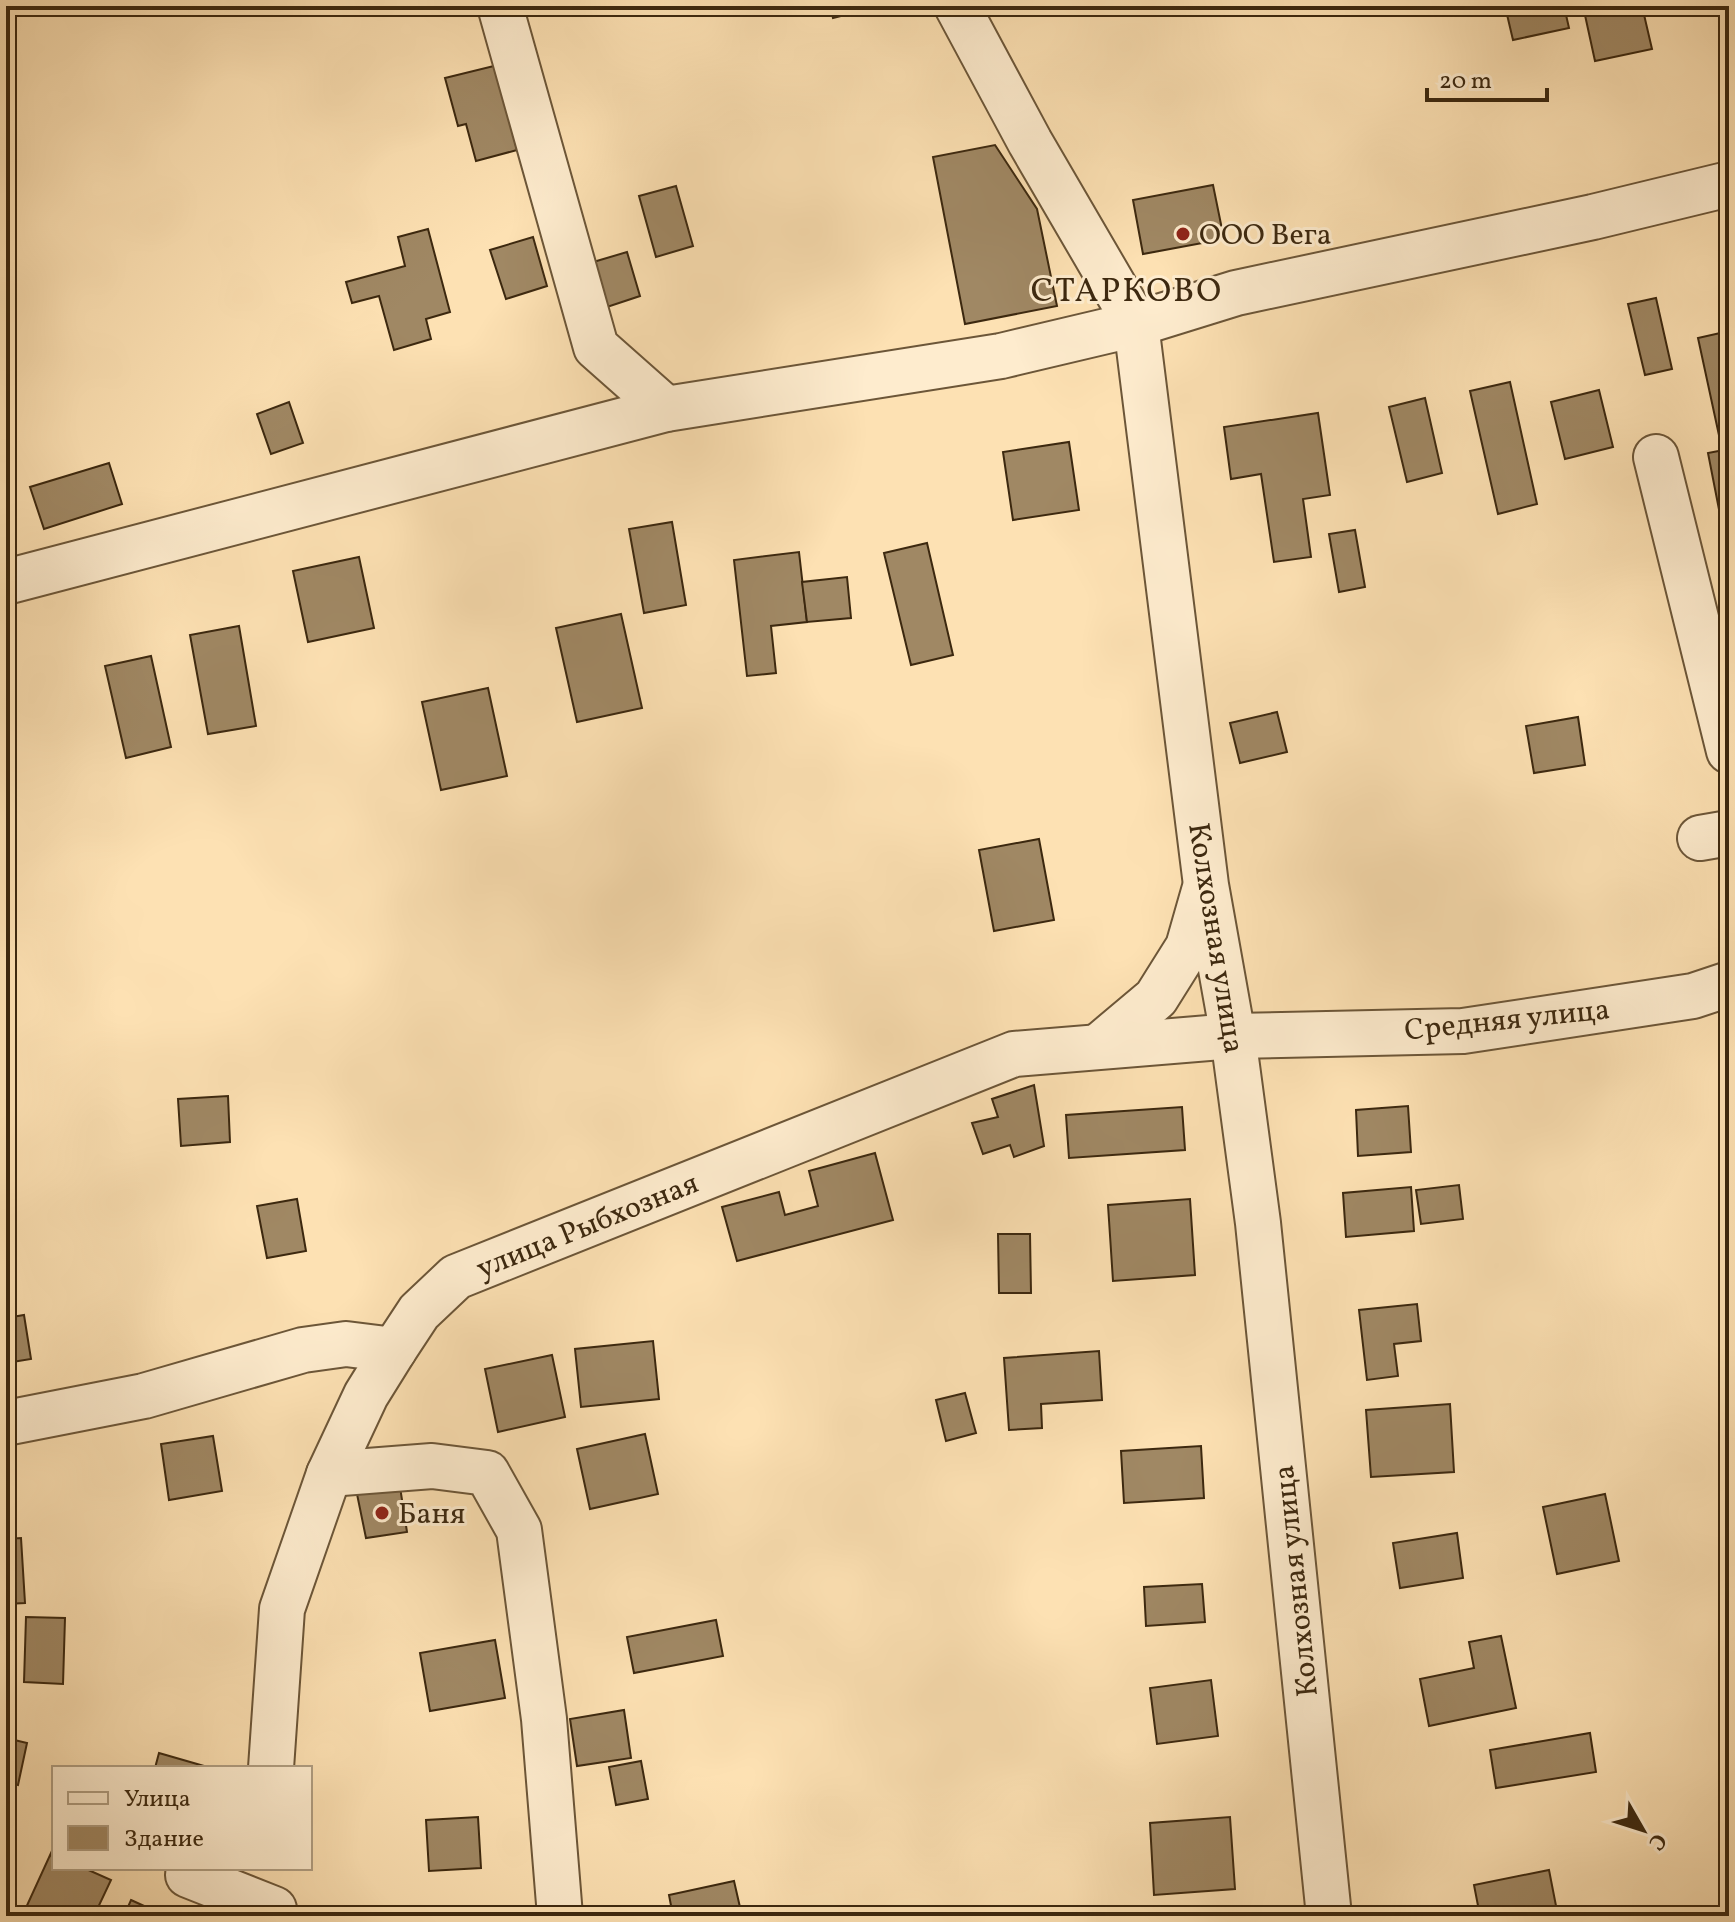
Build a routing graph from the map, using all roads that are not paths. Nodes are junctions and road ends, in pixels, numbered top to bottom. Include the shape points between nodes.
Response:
1 (500, 6) edge
2 (957, 6) edge
3 (1729, 184) edge
4 (1136, 324) junction
5 (666, 409) junction
6 (1656, 457) dead end
7 (6, 582) edge
8 (1729, 751) edge
9 (1206, 885) junction
10 (1729, 984) edge
11 (1233, 1036) junction
12 (1099, 1046) junction
13 (394, 1350) junction
14 (6, 1423) edge
15 (329, 1474) junction
16 (271, 1766) edge
17 (188, 1875) dead end
18 (274, 1898) edge
19 (560, 1916) edge
20 (1329, 1916) edge

1 - 5 street via 596,347
2 - 4 street, Колхозная улица
3 - 4 street via 1236,293
4 - 5 street via 1001,356
4 - 9 street, Колхозная улица
5 - 7 street
6 - 8 street
9 - 11 street, Колхозная улица
9 - 12 street via 1188,947 1156,998
10 - 11 street, Средняя улица via 1693,996 1463,1031
11 - 12 street, улица Рыбхозная
11 - 20 street, Колхозная улица via 1258,1223
12 - 13 street, улица Рыбхозная via 1014,1054 456,1277 419,1312
13 - 14 street via 346,1344 303,1350 144,1396
13 - 15 street, улица Рыбхозная
15 - 16 street, улица Рыбхозная via 282,1609
15 - 19 street via 432,1466 487,1473 519,1530 544,1719
17 - 18 street

